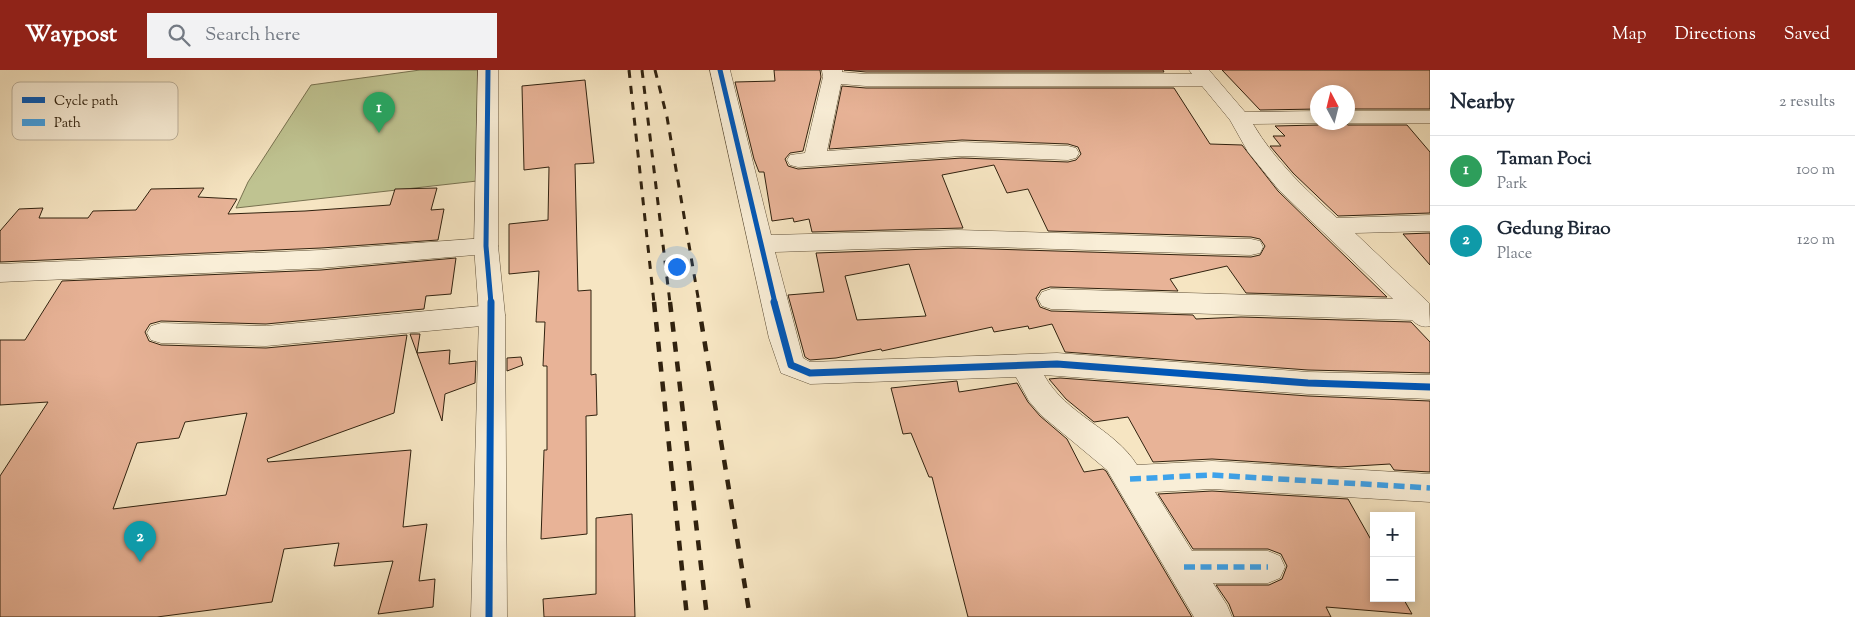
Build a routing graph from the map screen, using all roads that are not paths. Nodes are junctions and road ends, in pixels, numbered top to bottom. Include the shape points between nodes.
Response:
1 (488, 70) edge
2 (720, 70) edge
3 (833, 74) edge
4 (1203, 75) edge
5 (1430, 116) edge
6 (1355, 117) edge
7 (1239, 118) junction
8 (1310, 118) edge
9 (1068, 153) dead end
10 (1430, 223) edge
11 (1332, 226) junction
12 (760, 244) junction
13 (486, 246) junction
14 (1251, 247) dead end
15 (0, 273) edge
16 (1051, 299) dead end
17 (492, 315) junction
18 (1425, 316) edge
19 (161, 333) dead end
20 (1024, 364) junction
21 (1430, 387) edge
22 (1130, 479) junction
23 (1430, 488) edge
24 (1184, 567) junction
25 (1268, 567) dead end
26 (489, 617) edge
27 (1214, 617) edge

1 - 13 street
2 - 12 street
3 - 4 street via 874,80
3 - 9 street via 806,160 962,149
4 - 7 street
5 - 6 street
7 - 8 street
7 - 11 street via 1268,164
10 - 11 street
11 - 18 street
12 - 14 street via 958,238
12 - 20 street via 791,365 798,369 810,373
13 - 15 street via 321,259
13 - 17 street
16 - 18 street
17 - 19 street via 266,336
17 - 26 street
20 - 21 street via 1076,364 1308,383
20 - 22 street via 1050,406 1099,444
22 - 23 street via 1212,475
22 - 24 street
24 - 25 street
24 - 27 street

